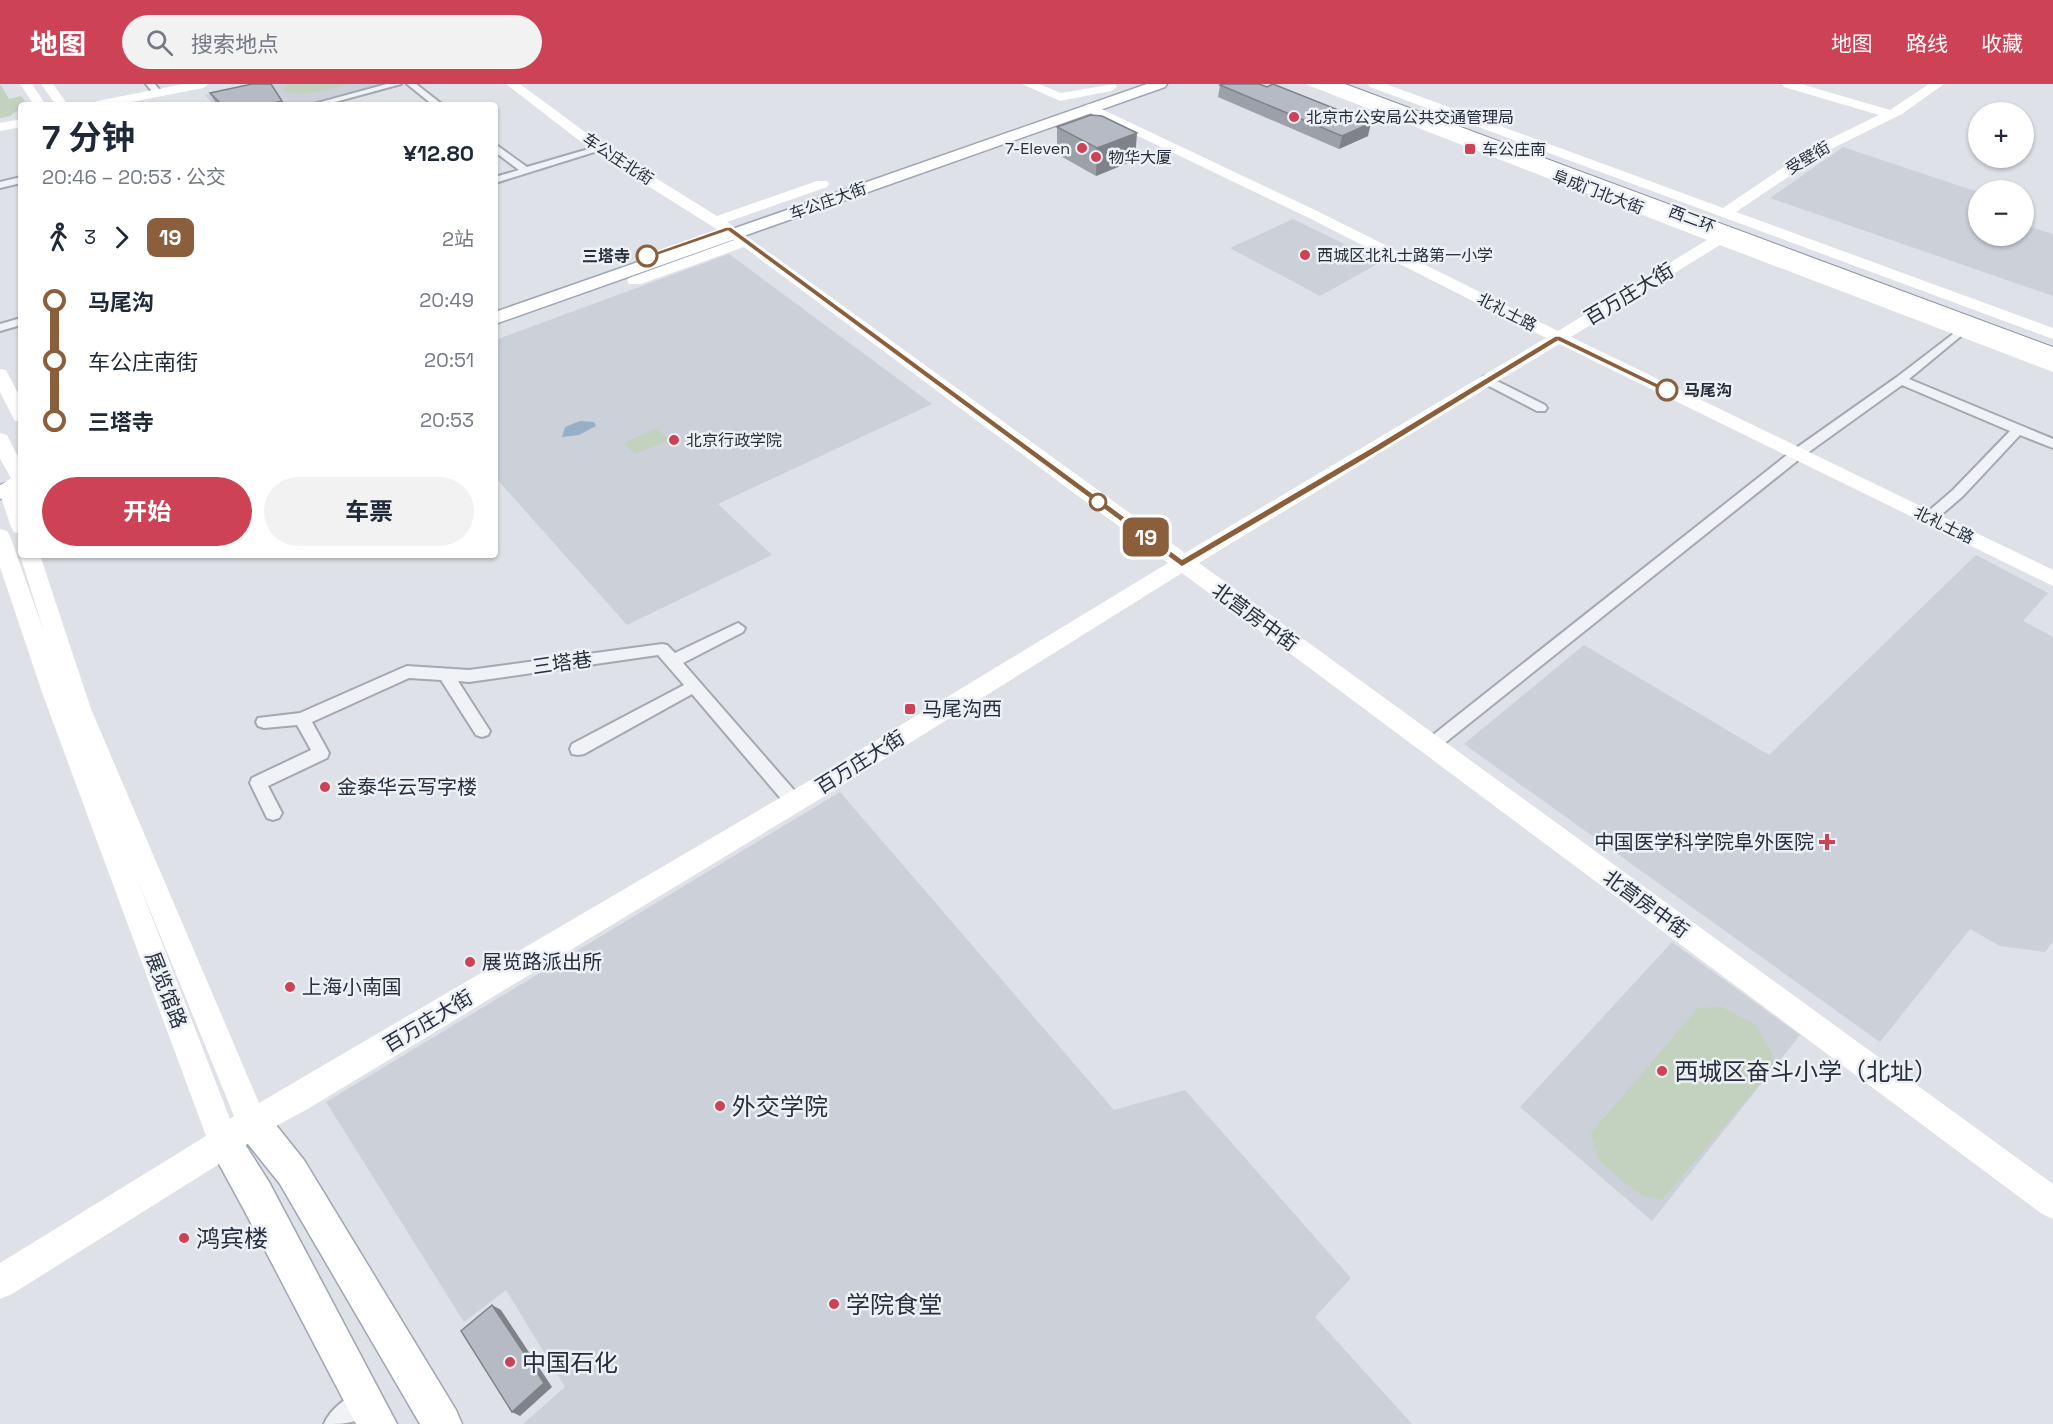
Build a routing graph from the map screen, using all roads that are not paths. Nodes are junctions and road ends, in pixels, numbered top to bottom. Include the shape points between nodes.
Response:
1 (26, 84) edge
2 (47, 84) edge
3 (203, 84) edge
4 (397, 84) edge
5 (411, 84) edge
6 (512, 84) edge
7 (1028, 84) edge
8 (1160, 84) edge
9 (1311, 84) edge
10 (1330, 84) edge
11 (1351, 84) edge
12 (1374, 84) edge
13 (1788, 84) edge
14 (1797, 84) edge
15 (1938, 84) edge
16 (1116, 86) edge
17 (159, 89) edge
18 (1051, 94) junction
19 (184, 100) dead end
20 (38, 102) edge
21 (60, 102) edge
22 (109, 102) edge
23 (326, 102) edge
24 (435, 102) edge
25 (1091, 108) junction
26 (1060, 110) junction
27 (1896, 111) junction
28 (18, 122) edge
29 (0, 126) edge
30 (1493, 128) junction
31 (498, 149) edge
32 (599, 149) junction
33 (1512, 160) junction
34 (526, 171) junction
35 (498, 179) edge
36 (18, 181) edge
37 (1605, 182) junction
38 (857, 183) junction
39 (822, 184) joint
40 (0, 185) edge
41 (1725, 213) junction
42 (732, 231) junction
43 (1719, 239) junction
44 (1808, 263) junction
45 (605, 280) junction
46 (635, 281) joint
47 (1857, 291) junction
48 (498, 307) edge
49 (498, 317) edge
50 (18, 322) edge
51 (2002, 324) junction
52 (0, 328) edge
53 (1957, 334) dead end
54 (2053, 335) edge
55 (1557, 337) junction
56 (2053, 344) edge
57 (2053, 355) edge
58 (2053, 367) edge
59 (0, 374) edge
60 (1487, 380) junction
61 (1900, 380) junction
62 (1540, 408) dead end
63 (18, 411) edge
64 (2018, 430) junction
65 (0, 439) edge
66 (2053, 444) edge
67 (1797, 454) junction
68 (13, 481) edge
69 (18, 510) edge
70 (1929, 518) junction
71 (0, 536) edge
72 (31, 558) edge
73 (1182, 564) junction
74 (2053, 579) edge
75 (738, 628) dead end
76 (673, 661) junction
77 (446, 675) junction
78 (694, 686) junction
79 (302, 719) junction
80 (264, 722) dead end
81 (482, 731) dead end
82 (1430, 746) junction
83 (578, 749) dead end
84 (794, 802) junction
85 (273, 813) dead end
86 (238, 1132) junction
87 (2053, 1203) edge
88 (0, 1282) edge
89 (371, 1413) edge
90 (336, 1424) edge
91 (442, 1424) edge

1 - 20 street
2 - 21 street
3 - 17 street
4 - 23 street
5 - 24 street
6 - 32 street, 车公庄北街
7 - 18 street
8 - 25 main road, 车公庄大街
9 - 33 street, 阜成门北大街
10 - 37 highway, 西二环
11 - 37 highway, 西二环
12 - 30 street, 阜成门北大街
13 - 27 street
14 - 27 street
15 - 27 street, 受壁街
16 - 18 street via 1068,97
16 - 26 main road, 车公庄大街
17 - 19 street
17 - 22 street
18 - 26 street via 1058,99
25 - 42 main road, 车公庄大街
25 - 55 street, 北礼士路
26 - 38 main road, 车公庄大街
27 - 41 street, 受壁街 via 1820,149
28 - 29 street
30 - 37 highway
30 - 41 street, 阜成门北大街
31 - 34 street
32 - 34 street
32 - 42 street, 车公庄北街
33 - 37 highway
33 - 43 street, 阜成门北大街
34 - 35 street
36 - 40 street
37 - 44 highway, 西二环
37 - 51 highway, 西二环
38 - 39 main road
38 - 42 main road, 车公庄大街
39 - 42 street
41 - 54 street, 阜成门北大街
42 - 45 main road, 车公庄大街
42 - 46 street
42 - 48 main road, 车公庄大街
42 - 73 street, 车公庄北街
43 - 47 street, 阜成门北大街
43 - 55 street, 百万庄大街
44 - 47 highway
44 - 57 highway, 西二环
45 - 46 main road
45 - 49 main road, 车公庄大街
47 - 58 street, 阜成门北大街
50 - 52 street
51 - 54 highway
51 - 56 highway, 西二环
53 - 61 street
55 - 60 street, 百万庄大街
55 - 67 street, 北礼士路
59 - 63 street
60 - 62 street
60 - 73 street, 百万庄大街
61 - 64 street
61 - 67 street
64 - 66 street
64 - 70 street
65 - 68 street
67 - 70 street, 北礼士路
67 - 82 street
68 - 69 street
70 - 74 street, 北礼士路
71 - 86 street, 展览馆路 via 58,706
72 - 86 street, 展览馆路 via 79,709
73 - 82 street, 北营房中街
73 - 84 street, 百万庄大街
75 - 76 street
76 - 77 street, 三塔巷 via 662,649 469,676
76 - 78 street, 三塔巷
77 - 79 street, 三塔巷 via 407,672
77 - 81 street
78 - 83 street
78 - 84 street, 三塔巷
79 - 80 street, 三塔巷
79 - 85 street via 321,753 258,783
82 - 87 street, 北营房中街
84 - 86 street, 百万庄大街
86 - 88 street, 百万庄大街
86 - 89 main road, 展览馆路 via 256,1195
86 - 91 main road, 展览馆路 via 292,1172
89 - 90 street

